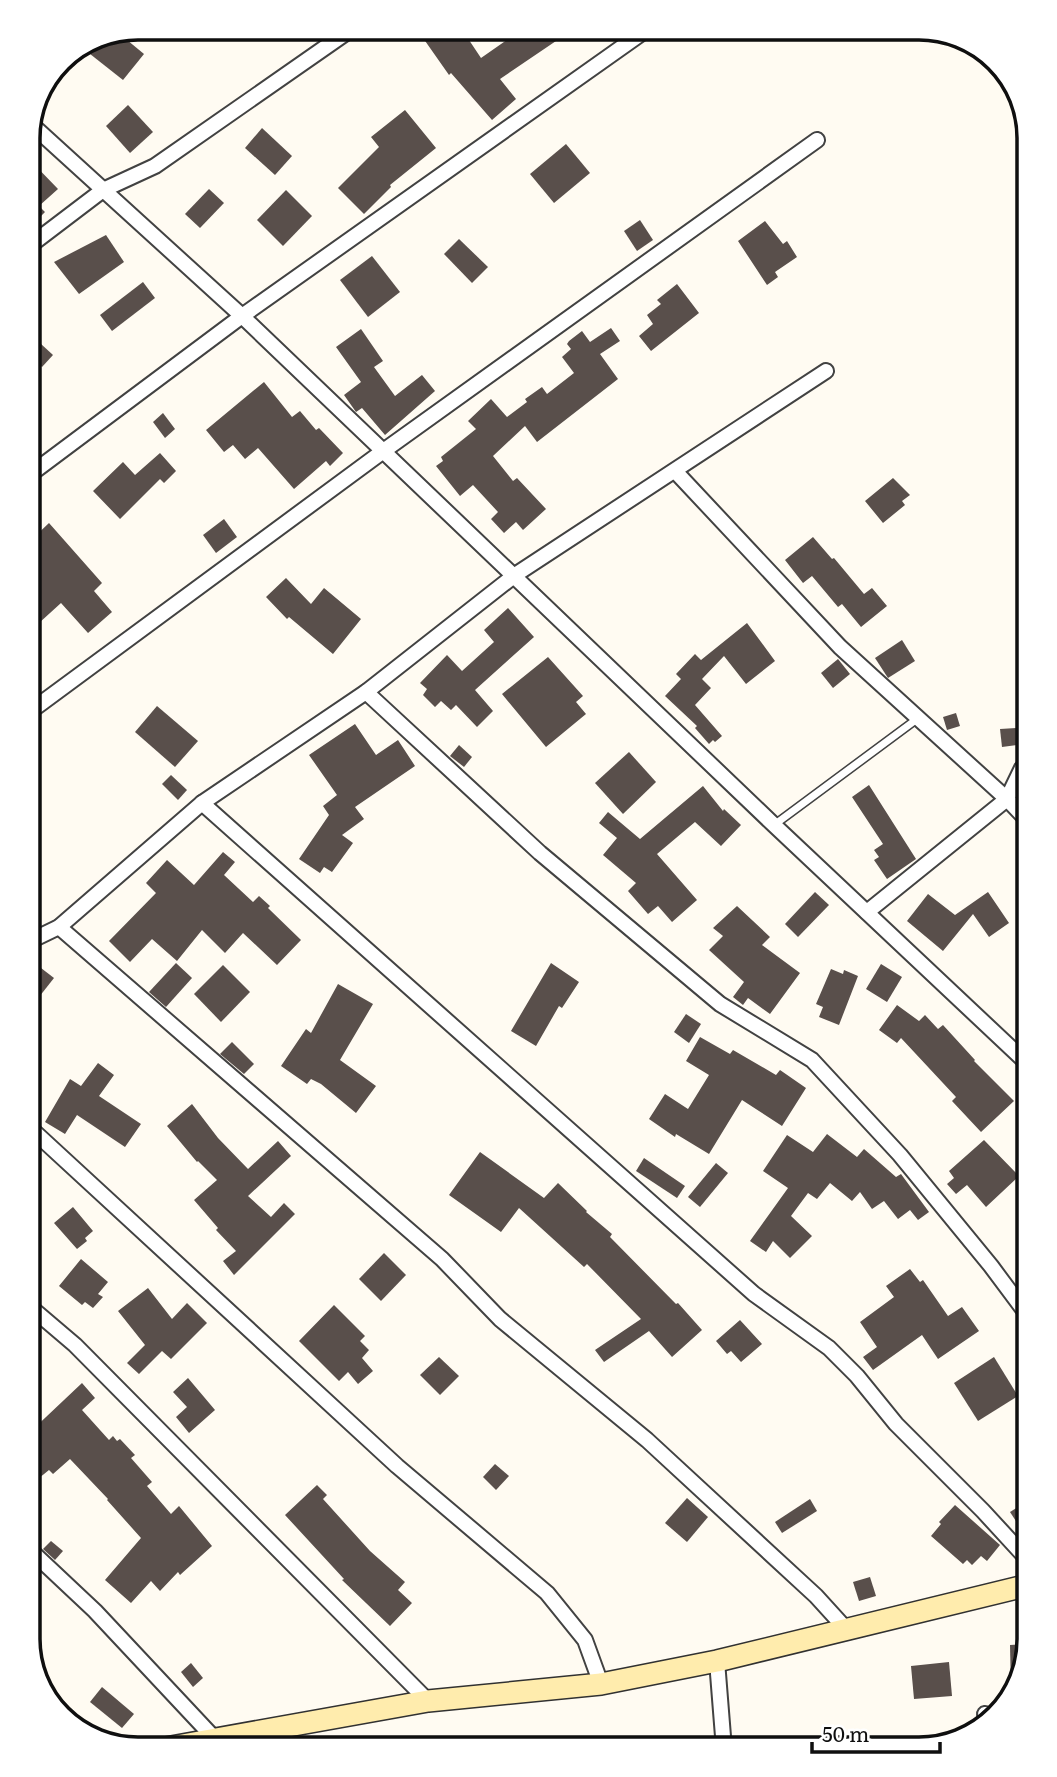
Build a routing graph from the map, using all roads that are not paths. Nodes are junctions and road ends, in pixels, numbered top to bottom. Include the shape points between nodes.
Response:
1 (336, 40) edge
2 (632, 40) edge
3 (40, 132) edge
4 (817, 140) dead end
5 (103, 190) junction
6 (40, 238) edge
7 (242, 316) junction
8 (826, 371) dead end
9 (382, 452) junction
10 (40, 467) edge
11 (675, 471) junction
12 (515, 575) junction
13 (366, 692) junction
14 (40, 704) edge
15 (918, 718) junction
16 (1017, 778) edge
17 (1007, 799) junction
18 (202, 803) junction
19 (1017, 809) edge
20 (774, 825) junction
21 (867, 912) junction
22 (59, 927) junction
23 (40, 936) edge
24 (1017, 1054) edge
25 (40, 1137) edge
26 (1017, 1301) edge
27 (40, 1315) edge
28 (1017, 1548) edge
29 (40, 1559) edge
30 (1017, 1588) edge
31 (846, 1629) junction
32 (717, 1661) junction
33 (601, 1685) junction
34 (428, 1701) junction
35 (213, 1737) edge
36 (220, 1737) edge
37 (723, 1737) edge

1 - 5 street via 155,166
2 - 7 street
3 - 5 street
4 - 9 street
5 - 6 street
5 - 7 street
7 - 9 street
7 - 10 street
8 - 11 street
9 - 12 street
9 - 14 street
11 - 12 street
11 - 15 street via 840,647
12 - 13 street
12 - 20 street
13 - 18 street
13 - 26 street via 540,853 720,1004 812,1060 900,1155
15 - 17 street
15 - 20 lane
16 - 17 street
17 - 19 street
17 - 21 street
18 - 22 street
18 - 28 street via 754,1294 829,1348
20 - 21 street
21 - 24 street
22 - 23 street
22 - 31 street via 442,1259 500,1319 647,1440
25 - 33 street via 397,1466 547,1592 586,1640
27 - 34 street via 75,1345
29 - 35 street
30 - 31 street
31 - 32 street
32 - 33 street
32 - 37 street
33 - 34 street
34 - 36 street

